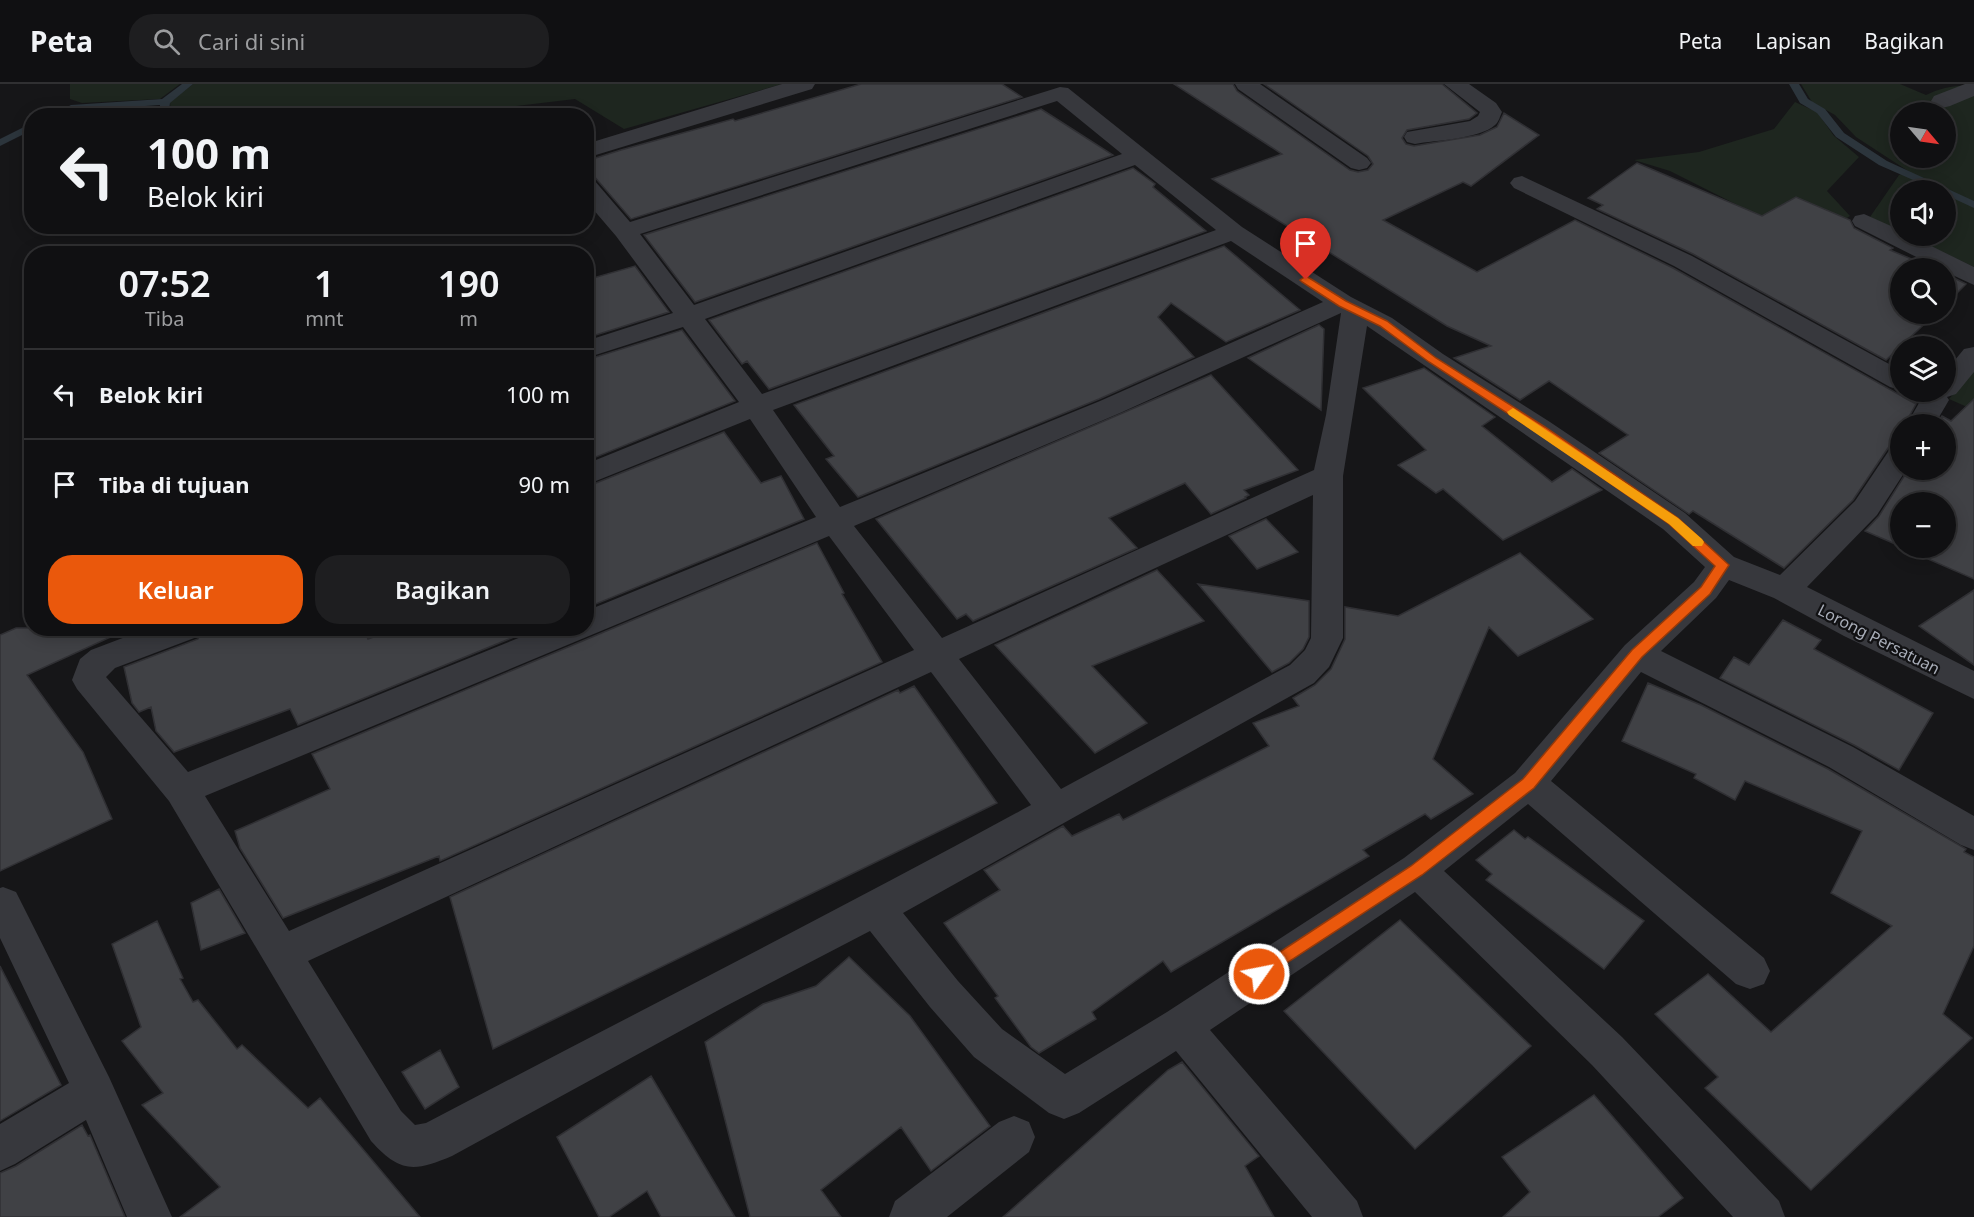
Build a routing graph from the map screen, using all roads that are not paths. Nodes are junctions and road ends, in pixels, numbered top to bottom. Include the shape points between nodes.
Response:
1 (804, 84) edge
2 (1246, 84) edge
3 (1455, 84) edge
4 (1974, 88) edge
5 (1070, 89) edge
6 (1942, 101) dead end
7 (1415, 137) dead end
8 (594, 149) edge
9 (1138, 156) junction
10 (1359, 163) dead end
11 (1522, 183) dead end
12 (594, 194) edge
13 (1864, 220) dead end
14 (626, 231) junction
15 (1233, 232) junction
16 (1974, 277) edge
17 (1349, 307) junction
18 (688, 316) junction
19 (594, 347) edge
20 (1974, 355) edge
21 (1956, 373) edge
22 (1890, 375) edge
23 (756, 406) junction
24 (1890, 471) edge
25 (594, 472) edge
26 (1328, 476) junction
27 (835, 523) junction
28 (1723, 565) junction
29 (1785, 590) junction
30 (594, 622) edge
31 (164, 636) edge
32 (557, 636) edge
33 (937, 653) junction
34 (1637, 654) junction
35 (1974, 686) edge
36 (1528, 783) junction
37 (182, 790) junction
38 (1055, 809) junction
39 (1974, 834) edge
40 (1417, 870) junction
41 (3, 904) dead end
42 (876, 909) junction
43 (281, 954) junction
44 (1750, 971) dead end
45 (1181, 1026) junction
46 (94, 1091) junction
47 (1014, 1137) dead end
48 (0, 1149) edge
49 (150, 1217) edge
50 (911, 1217) edge
51 (1341, 1217) edge
52 (1763, 1217) edge

1 - 8 street
2 - 10 street
3 - 7 street via 1488,108 1488,120 1476,127
4 - 6 street
5 - 9 street, Lorong Persatuan
5 - 14 street
9 - 15 street, Lorong Persatuan
9 - 18 street
11 - 22 street via 1683,261
12 - 14 street
13 - 16 street
14 - 18 street
15 - 17 street, Lorong Persatuan
15 - 23 street
17 - 26 street via 1340,415
17 - 27 street
17 - 28 street, Lorong Persatuan via 1383,324 1674,521
18 - 19 street
18 - 23 street
20 - 21 street
23 - 25 street
23 - 27 street
24 - 29 street via 1866,508
26 - 33 street
26 - 38 street via 1328,638 1317,658 1302,674
27 - 30 street
27 - 33 street
28 - 29 street, Lorong Persatuan
28 - 34 street via 1705,590
29 - 35 street, Lorong Persatuan
31 - 37 street via 103,659 92,668 89,680
32 - 37 street
33 - 38 street
33 - 43 street
34 - 36 street
34 - 39 street via 1841,757
36 - 40 street
36 - 44 street
37 - 43 street
38 - 42 street
40 - 45 street
40 - 52 street via 1607,1051
41 - 46 street
42 - 43 street via 437,1141 412,1148 386,1126
42 - 45 street via 988,1043 1064,1098
45 - 51 street
46 - 48 street
46 - 49 street
47 - 50 street

